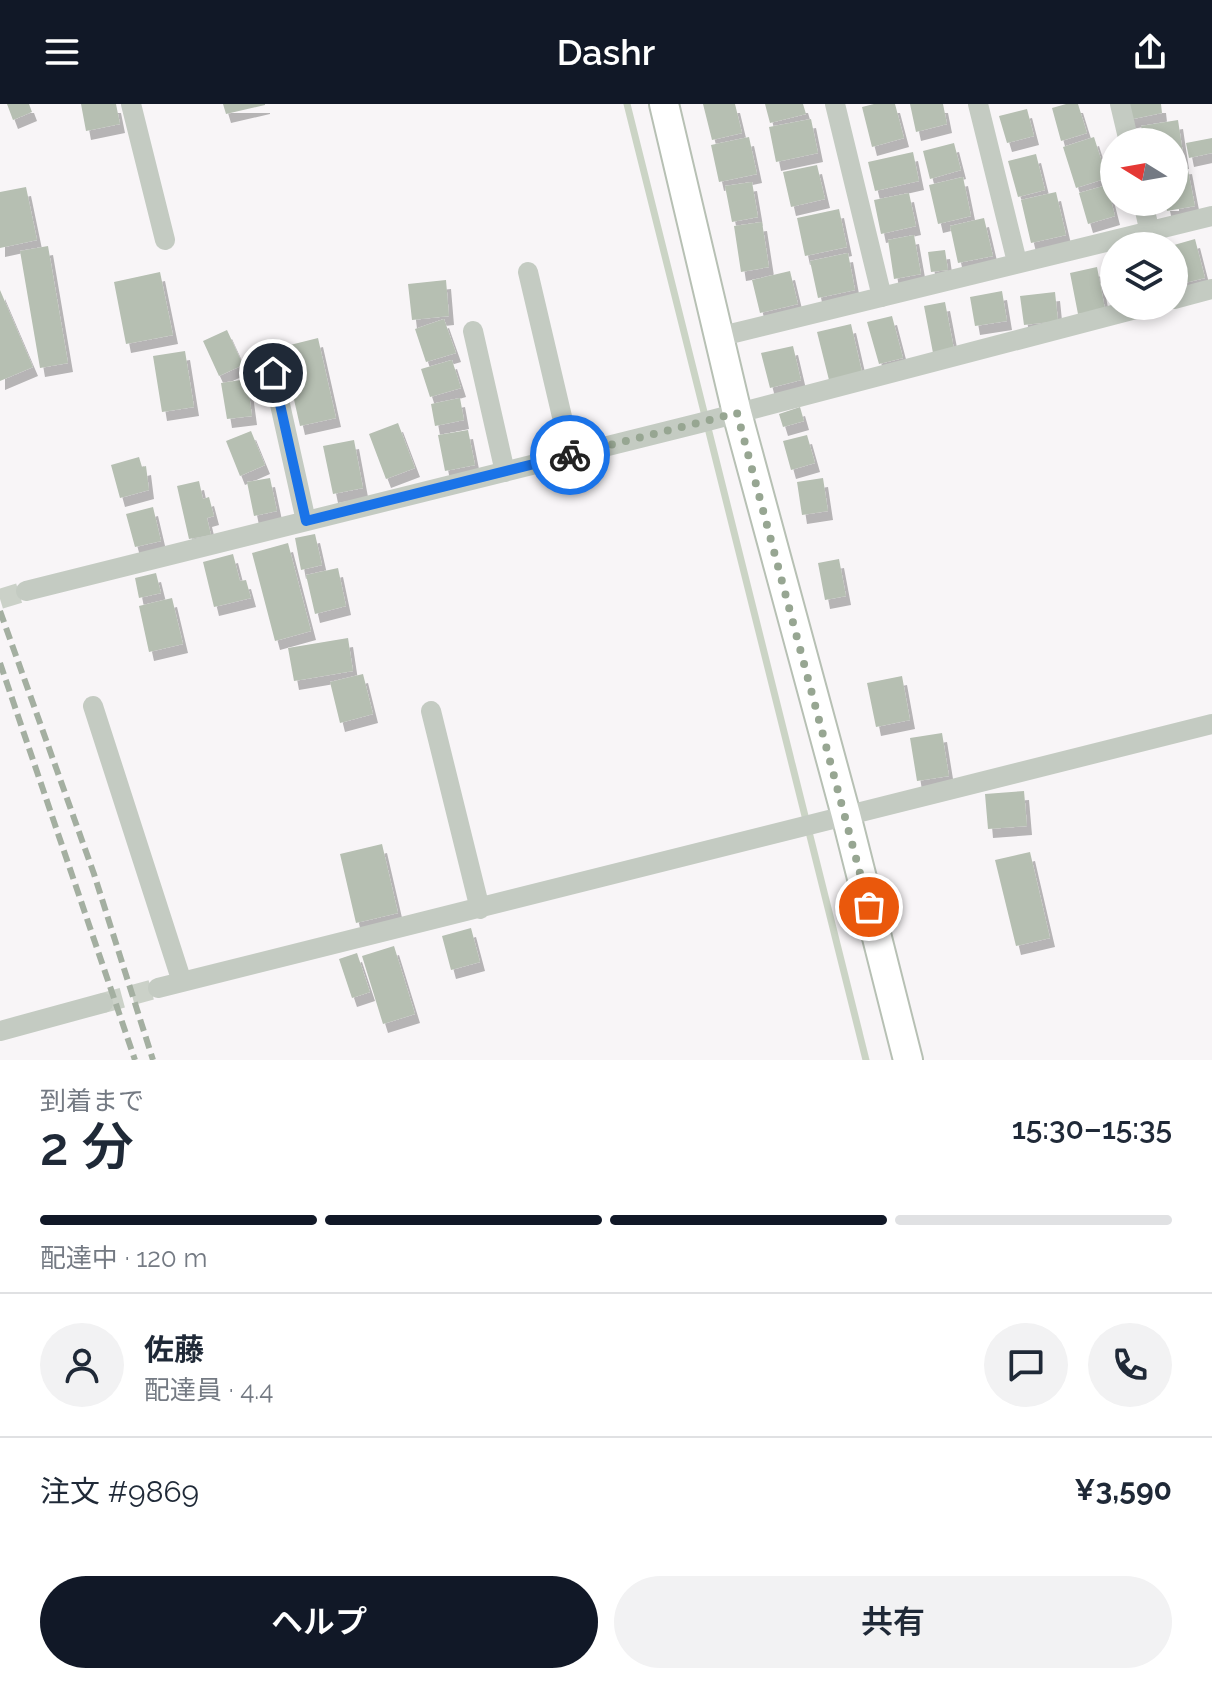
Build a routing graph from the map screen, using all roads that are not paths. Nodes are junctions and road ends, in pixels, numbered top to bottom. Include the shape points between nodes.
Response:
1 (131, 104) edge
2 (664, 104) edge
3 (835, 104) edge
4 (978, 104) edge
5 (1120, 104) edge
6 (1126, 128) edge
7 (1212, 216) edge
8 (1154, 232) edge
9 (165, 240) dead end
10 (1100, 244) edge
11 (1017, 262) junction
12 (528, 272) dead end
13 (1212, 289) edge
14 (1188, 295) edge
15 (882, 297) junction
16 (1100, 318) edge
17 (473, 331) dead end
18 (718, 337) junction
19 (273, 373) dead end
20 (718, 418) junction
21 (571, 455) junction
22 (505, 472) junction
23 (306, 521) junction
24 (26, 591) tunnel mouth
25 (93, 706) dead end
26 (431, 711) dead end
27 (1212, 724) edge
28 (846, 815) junction
29 (480, 909) junction
30 (182, 982) junction
31 (158, 988) tunnel mouth
32 (103, 1003) tunnel mouth
33 (0, 1031) edge
34 (908, 1060) edge

1 - 9 street
2 - 18 street
3 - 15 street
4 - 11 street
5 - 6 street
7 - 8 street
10 - 11 street
11 - 15 street
12 - 21 street
13 - 14 street
15 - 18 street
16 - 20 street
17 - 22 street
18 - 20 street
19 - 23 street
20 - 21 street
20 - 28 street
21 - 22 street
22 - 23 street
23 - 24 street
25 - 30 street
26 - 29 street
27 - 28 street
28 - 29 street
28 - 34 street
29 - 30 street
30 - 31 street
32 - 33 street

